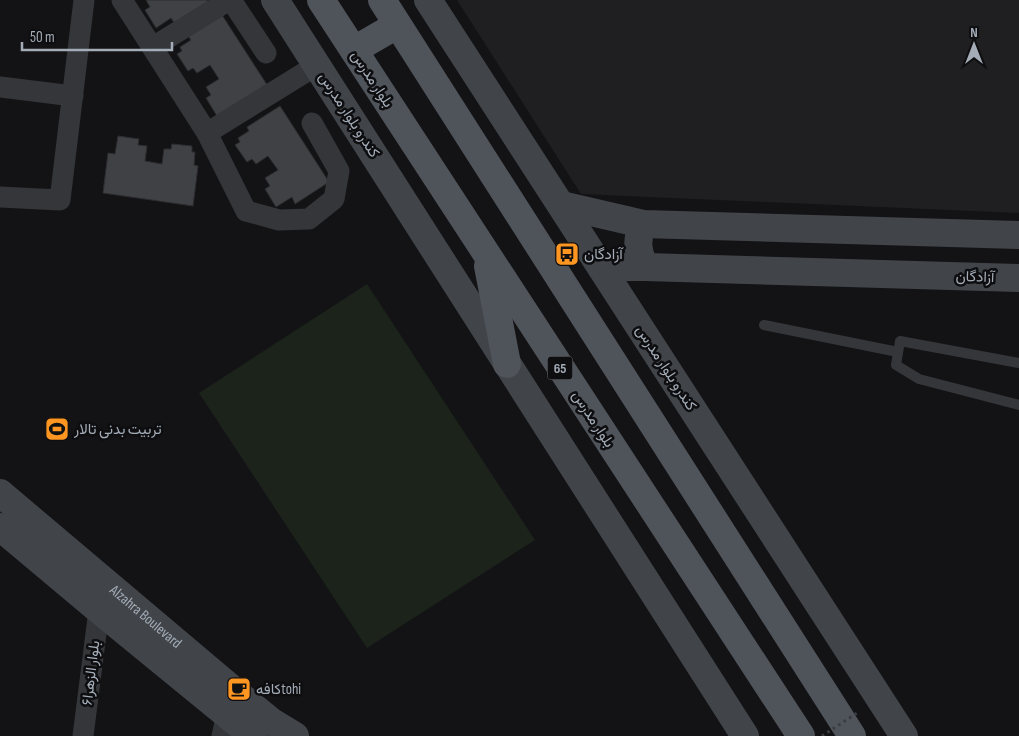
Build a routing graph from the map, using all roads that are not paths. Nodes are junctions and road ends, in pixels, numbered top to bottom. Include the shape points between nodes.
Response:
1 (84, 0) edge
2 (122, 0) edge
3 (230, 0) edge
4 (275, 0) edge
5 (321, 0) edge
6 (382, 0) edge
7 (428, 0) edge
8 (397, 25) junction
9 (153, 47) junction
10 (354, 50) junction
11 (266, 53) dead end
12 (317, 66) junction
13 (0, 87) edge
14 (72, 96) junction
15 (312, 123) dead end
16 (207, 132) junction
17 (0, 197) edge
18 (561, 205) junction
19 (643, 224) junction
20 (1019, 235) edge
21 (485, 252) junction
22 (601, 267) junction
23 (645, 267) junction
24 (1019, 278) edge
25 (764, 325) dead end
26 (898, 352) junction
27 (1019, 363) edge
28 (507, 364) junction
29 (1019, 405) edge
30 (0, 493) edge
31 (0, 527) edge
32 (99, 610) junction
33 (729, 724) edge
34 (856, 724) edge
35 (225, 725) edge
36 (83, 736) edge
37 (253, 736) edge
38 (295, 736) edge
39 (745, 736) edge
40 (801, 736) edge
41 (904, 736) edge

1 - 14 street
2 - 9 street
3 - 9 street
3 - 11 street
4 - 12 main road, کندرو بلوار مدرس
5 - 10 main road, بلوار مدرس / 65
6 - 8 main road
7 - 18 main road, کندرو بلوار مدرس
8 - 10 main road
8 - 34 main road
9 - 16 street
10 - 21 main road, بلوار مدرس / 65
12 - 16 street
12 - 28 main road, کندرو بلوار مدرس
13 - 14 street
14 - 17 street via 60,200
15 - 16 street via 339,171 334,199 309,218 279,220 246,211
18 - 19 main road
18 - 22 main road, کندرو بلوار مدرس
19 - 20 main road
19 - 23 main road via 637,246
21 - 28 main road
21 - 40 main road, بلوار مدرس / 65
22 - 23 main road, آزادگان
22 - 41 main road, کندرو بلوار مدرس
23 - 24 main road, آزادگان
25 - 26 lane
26 - 27 lane via 900,341
26 - 29 lane via 896,365 919,379
28 - 33 main road, کندرو بلوار مدرس
30 - 38 main road, Alzahra Boulevard via 239,695
31 - 32 main road, Alzahra Boulevard
32 - 35 main road, Alzahra Boulevard
32 - 36 street, بلوار الزهرا۶
33 - 39 main road, کندرو بلوار مدرس
35 - 37 main road, Alzahra Boulevard

